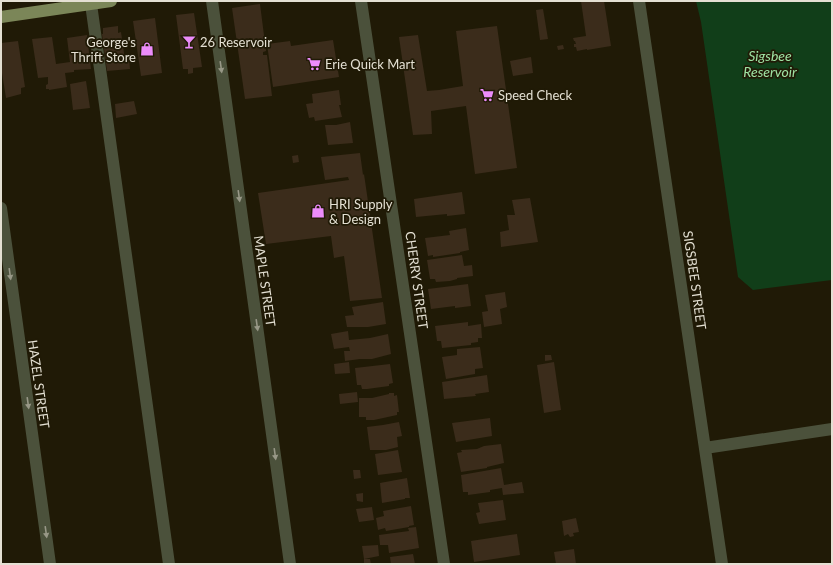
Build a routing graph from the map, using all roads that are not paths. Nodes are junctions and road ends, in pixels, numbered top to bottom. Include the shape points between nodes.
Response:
1 (111, 1) edge
2 (212, 1) edge
3 (362, 1) edge
4 (639, 1) edge
5 (91, 4) junction
6 (1, 17) edge
7 (1, 208) edge
8 (832, 429) edge
9 (705, 448) junction
10 (50, 564) edge
11 (169, 564) edge
12 (290, 564) edge
13 (444, 564) edge
14 (722, 564) edge

1 - 5 main road
2 -> 12 street, MAPLE STREET
3 - 13 street, CHERRY STREET
4 - 9 street, SIGSBEE STREET
5 - 6 main road
5 - 11 street
7 -> 10 street, HAZEL STREET
8 - 9 street
9 - 14 street, SIGSBEE STREET

